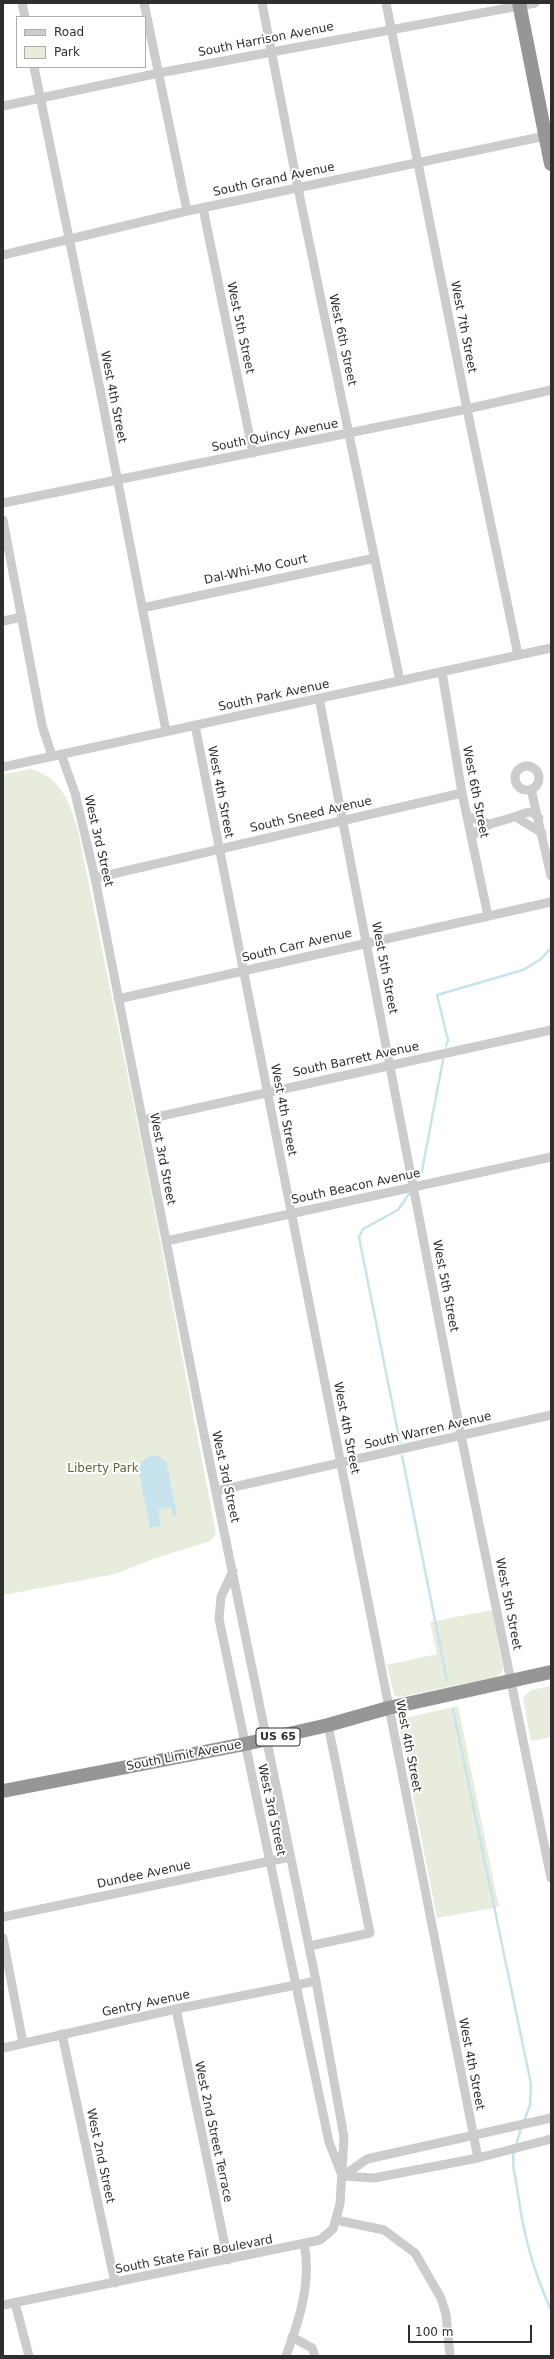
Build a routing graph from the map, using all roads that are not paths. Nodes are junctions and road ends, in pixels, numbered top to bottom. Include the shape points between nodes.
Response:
1 (22, 3) edge
2 (144, 3) edge
3 (262, 3) edge
4 (386, 3) edge
5 (535, 3) edge
6 (520, 5) edge
7 (25, 16) edge
8 (392, 29) junction
9 (271, 52) junction
10 (34, 68) edge
11 (158, 73) junction
12 (41, 98) junction
13 (3, 106) edge
14 (548, 135) edge
15 (418, 162) junction
16 (551, 164) edge
17 (298, 188) junction
18 (203, 208) junction
19 (187, 211) junction
20 (69, 239) junction
21 (3, 255) edge
22 (551, 390) edge
23 (467, 409) junction
24 (349, 433) junction
25 (253, 453) junction
26 (117, 479) junction
27 (3, 503) edge
28 (3, 520) edge
29 (375, 558) junction
30 (142, 608) junction
31 (22, 617) junction
32 (3, 621) edge
33 (551, 648) edge
34 (518, 655) junction
35 (442, 672) junction
36 (400, 680) junction
37 (319, 698) junction
38 (195, 725) junction
39 (166, 732) junction
40 (56, 755) junction
41 (3, 767) edge
42 (531, 789) dead end
43 (462, 793) junction
44 (467, 816) junction
45 (516, 817) junction
46 (539, 818) junction
47 (343, 820) junction
48 (489, 824) junction
49 (542, 833) junction
50 (472, 838) junction
51 (219, 849) junction
52 (551, 876) edge
53 (95, 878) junction
54 (551, 902) edge
55 (488, 916) junction
56 (366, 942) junction
57 (243, 970) junction
58 (118, 999) junction
59 (551, 1030) edge
60 (390, 1065) junction
61 (267, 1092) junction
62 (142, 1120) junction
63 (551, 1157) edge
64 (413, 1187) junction
65 (291, 1213) junction
66 (166, 1241) junction
67 (551, 1415) edge
68 (461, 1435) junction
69 (340, 1462) junction
70 (216, 1491) junction
71 (233, 1571) junction
72 (551, 1672) edge
73 (511, 1681) junction
74 (388, 1708) junction
75 (328, 1725) junction
76 (267, 1739) junction
77 (245, 1744) junction
78 (3, 1790) edge
79 (547, 1835) edge
80 (290, 1857) junction
81 (269, 1861) junction
82 (551, 1878) edge
83 (3, 1917) edge
84 (3, 1938) edge
85 (309, 1946) junction
86 (316, 1981) junction
87 (294, 1985) junction
88 (176, 2009) junction
89 (62, 2034) junction
90 (23, 2043) junction
91 (3, 2048) edge
92 (551, 2118) edge
93 (473, 2135) junction
94 (551, 2139) edge
95 (478, 2158) junction
96 (343, 2176) junction
97 (336, 2220) junction
98 (304, 2244) junction
99 (228, 2260) junction
100 (115, 2283) junction
101 (15, 2303) junction
102 (3, 2305) edge
103 (292, 2337) junction
104 (29, 2356) edge
105 (286, 2356) edge
106 (315, 2356) edge
107 (450, 2356) edge

1 - 7 street
2 - 11 street
3 - 9 street, West 6th Street
4 - 8 street, West 7th Street
5 - 6 street, South Harrison Avenue
6 - 8 street, South Harrison Avenue
6 - 14 highway
8 - 9 street, South Harrison Avenue
8 - 15 street, West 7th Street
9 - 11 street, South Harrison Avenue
9 - 17 street, West 6th Street
10 - 12 street, West 4th Street
11 - 12 street, South Harrison Avenue
11 - 19 street
12 - 13 street, South Harrison Avenue
12 - 20 street, West 4th Street
14 - 15 street, South Grand Avenue
14 - 16 highway
15 - 17 street, South Grand Avenue
15 - 23 street, West 7th Street
17 - 18 street, South Grand Avenue
17 - 24 street, West 6th Street
18 - 19 street, South Grand Avenue
18 - 25 street, West 5th Street
19 - 20 street, South Grand Avenue
20 - 21 street, South Grand Avenue
20 - 26 street, West 4th Street
22 - 23 street, South Quincy Avenue
23 - 24 street, South Quincy Avenue
23 - 34 street, West 7th Street
24 - 25 street, South Quincy Avenue
24 - 29 street, West 6th Street
25 - 26 street, South Quincy Avenue
26 - 27 street, South Quincy Avenue
26 - 30 street, West 4th Street
28 - 31 street, West 3rd Street
29 - 30 street, Dal-Whi-Mo Court
29 - 36 street, West 6th Street
30 - 39 street, West 4th Street
31 - 32 street
31 - 40 street, West 3rd Street via 42,724
33 - 34 street, South Park Avenue
34 - 35 street, South Park Avenue
35 - 36 street, South Park Avenue
35 - 43 street, West 6th Street
36 - 37 street, South Park Avenue
37 - 38 street, South Park Avenue
37 - 47 street, West 5th Street
38 - 39 street, South Park Avenue
38 - 51 street, West 4th Street
39 - 40 street, South Park Avenue
40 - 41 street, South Park Avenue
40 - 53 street, West 3rd Street via 75,793
42 - 46 street
43 - 44 street, West 6th Street
43 - 47 street, South Sneed Avenue
44 - 48 street
44 - 50 street, West 6th Street
45 - 46 street via 522,812 532,812
45 - 48 street
45 - 49 street
46 - 49 street
47 - 51 street, South Sneed Avenue
47 - 56 street, West 5th Street
48 - 50 street via 477,831
49 - 52 street
50 - 55 street, West 6th Street
51 - 53 street, South Sneed Avenue
51 - 57 street, West 4th Street
53 - 58 street, West 3rd Street
54 - 55 street, South Carr Avenue
55 - 56 street, South Carr Avenue
56 - 57 street, South Carr Avenue
56 - 60 street, West 5th Street
57 - 58 street, South Carr Avenue
57 - 61 street, West 4th Street
58 - 62 street, West 3rd Street
59 - 60 street, South Barrett Avenue
60 - 61 street, South Barrett Avenue
60 - 64 street, West 5th Street
61 - 62 street, South Barrett Avenue
61 - 65 street, West 4th Street
62 - 66 street, West 3rd Street
63 - 64 street, South Beacon Avenue
64 - 65 street, South Beacon Avenue
64 - 68 street, West 5th Street
65 - 66 street, South Beacon Avenue
65 - 69 street, West 4th Street
66 - 70 street, West 3rd Street
67 - 68 street, South Warren Avenue
68 - 69 street, South Warren Avenue
68 - 73 street, West 5th Street
69 - 70 street, South Warren Avenue
69 - 74 street, West 4th Street
70 - 71 street, West 3rd Street
71 - 76 street, West 3rd Street
71 - 77 street, West 3rd Street via 221,1597 219,1620
72 - 73 highway, South Limit Avenue / US 65
73 - 74 highway, South Limit Avenue / US 65
73 - 79 street, West 5th Street
74 - 75 highway, South Limit Avenue / US 65
74 - 93 street, West 4th Street
75 - 76 highway, South Limit Avenue / US 65
75 - 85 street via 370,1933
76 - 77 highway, South Limit Avenue / US 65
76 - 80 street, West 3rd Street
77 - 78 highway, South Limit Avenue / US 65
77 - 81 street, West 3rd Street
79 - 82 street, West 5th Street
80 - 81 street, Dundee Avenue
80 - 85 street, West 3rd Street
81 - 83 street, Dundee Avenue
81 - 87 street, West 3rd Street
84 - 90 street
85 - 86 street, West 3rd Street
86 - 87 street
86 - 96 street, West 3rd Street via 344,2137
87 - 88 street, Gentry Avenue
87 - 96 street, West 3rd Street via 329,2142
88 - 89 street, Gentry Avenue
88 - 99 street, West 2nd Street Terrace
89 - 90 street, Gentry Avenue
89 - 100 street, West 2nd Street
90 - 91 street, Gentry Avenue
92 - 93 street
93 - 95 street, West 4th Street
93 - 96 street via 367,2159
94 - 95 street
95 - 96 street via 374,2178
96 - 97 street, South State Fair Boulevard
97 - 98 street, South State Fair Boulevard via 333,2229 320,2240
97 - 107 street via 384,2230 415,2253 441,2298 446,2314
98 - 99 street, South State Fair Boulevard
98 - 103 street via 307,2270
99 - 100 street, South State Fair Boulevard
100 - 101 street, South State Fair Boulevard
101 - 102 street, South State Fair Boulevard
101 - 104 street
103 - 105 street
103 - 106 street via 312,2348

